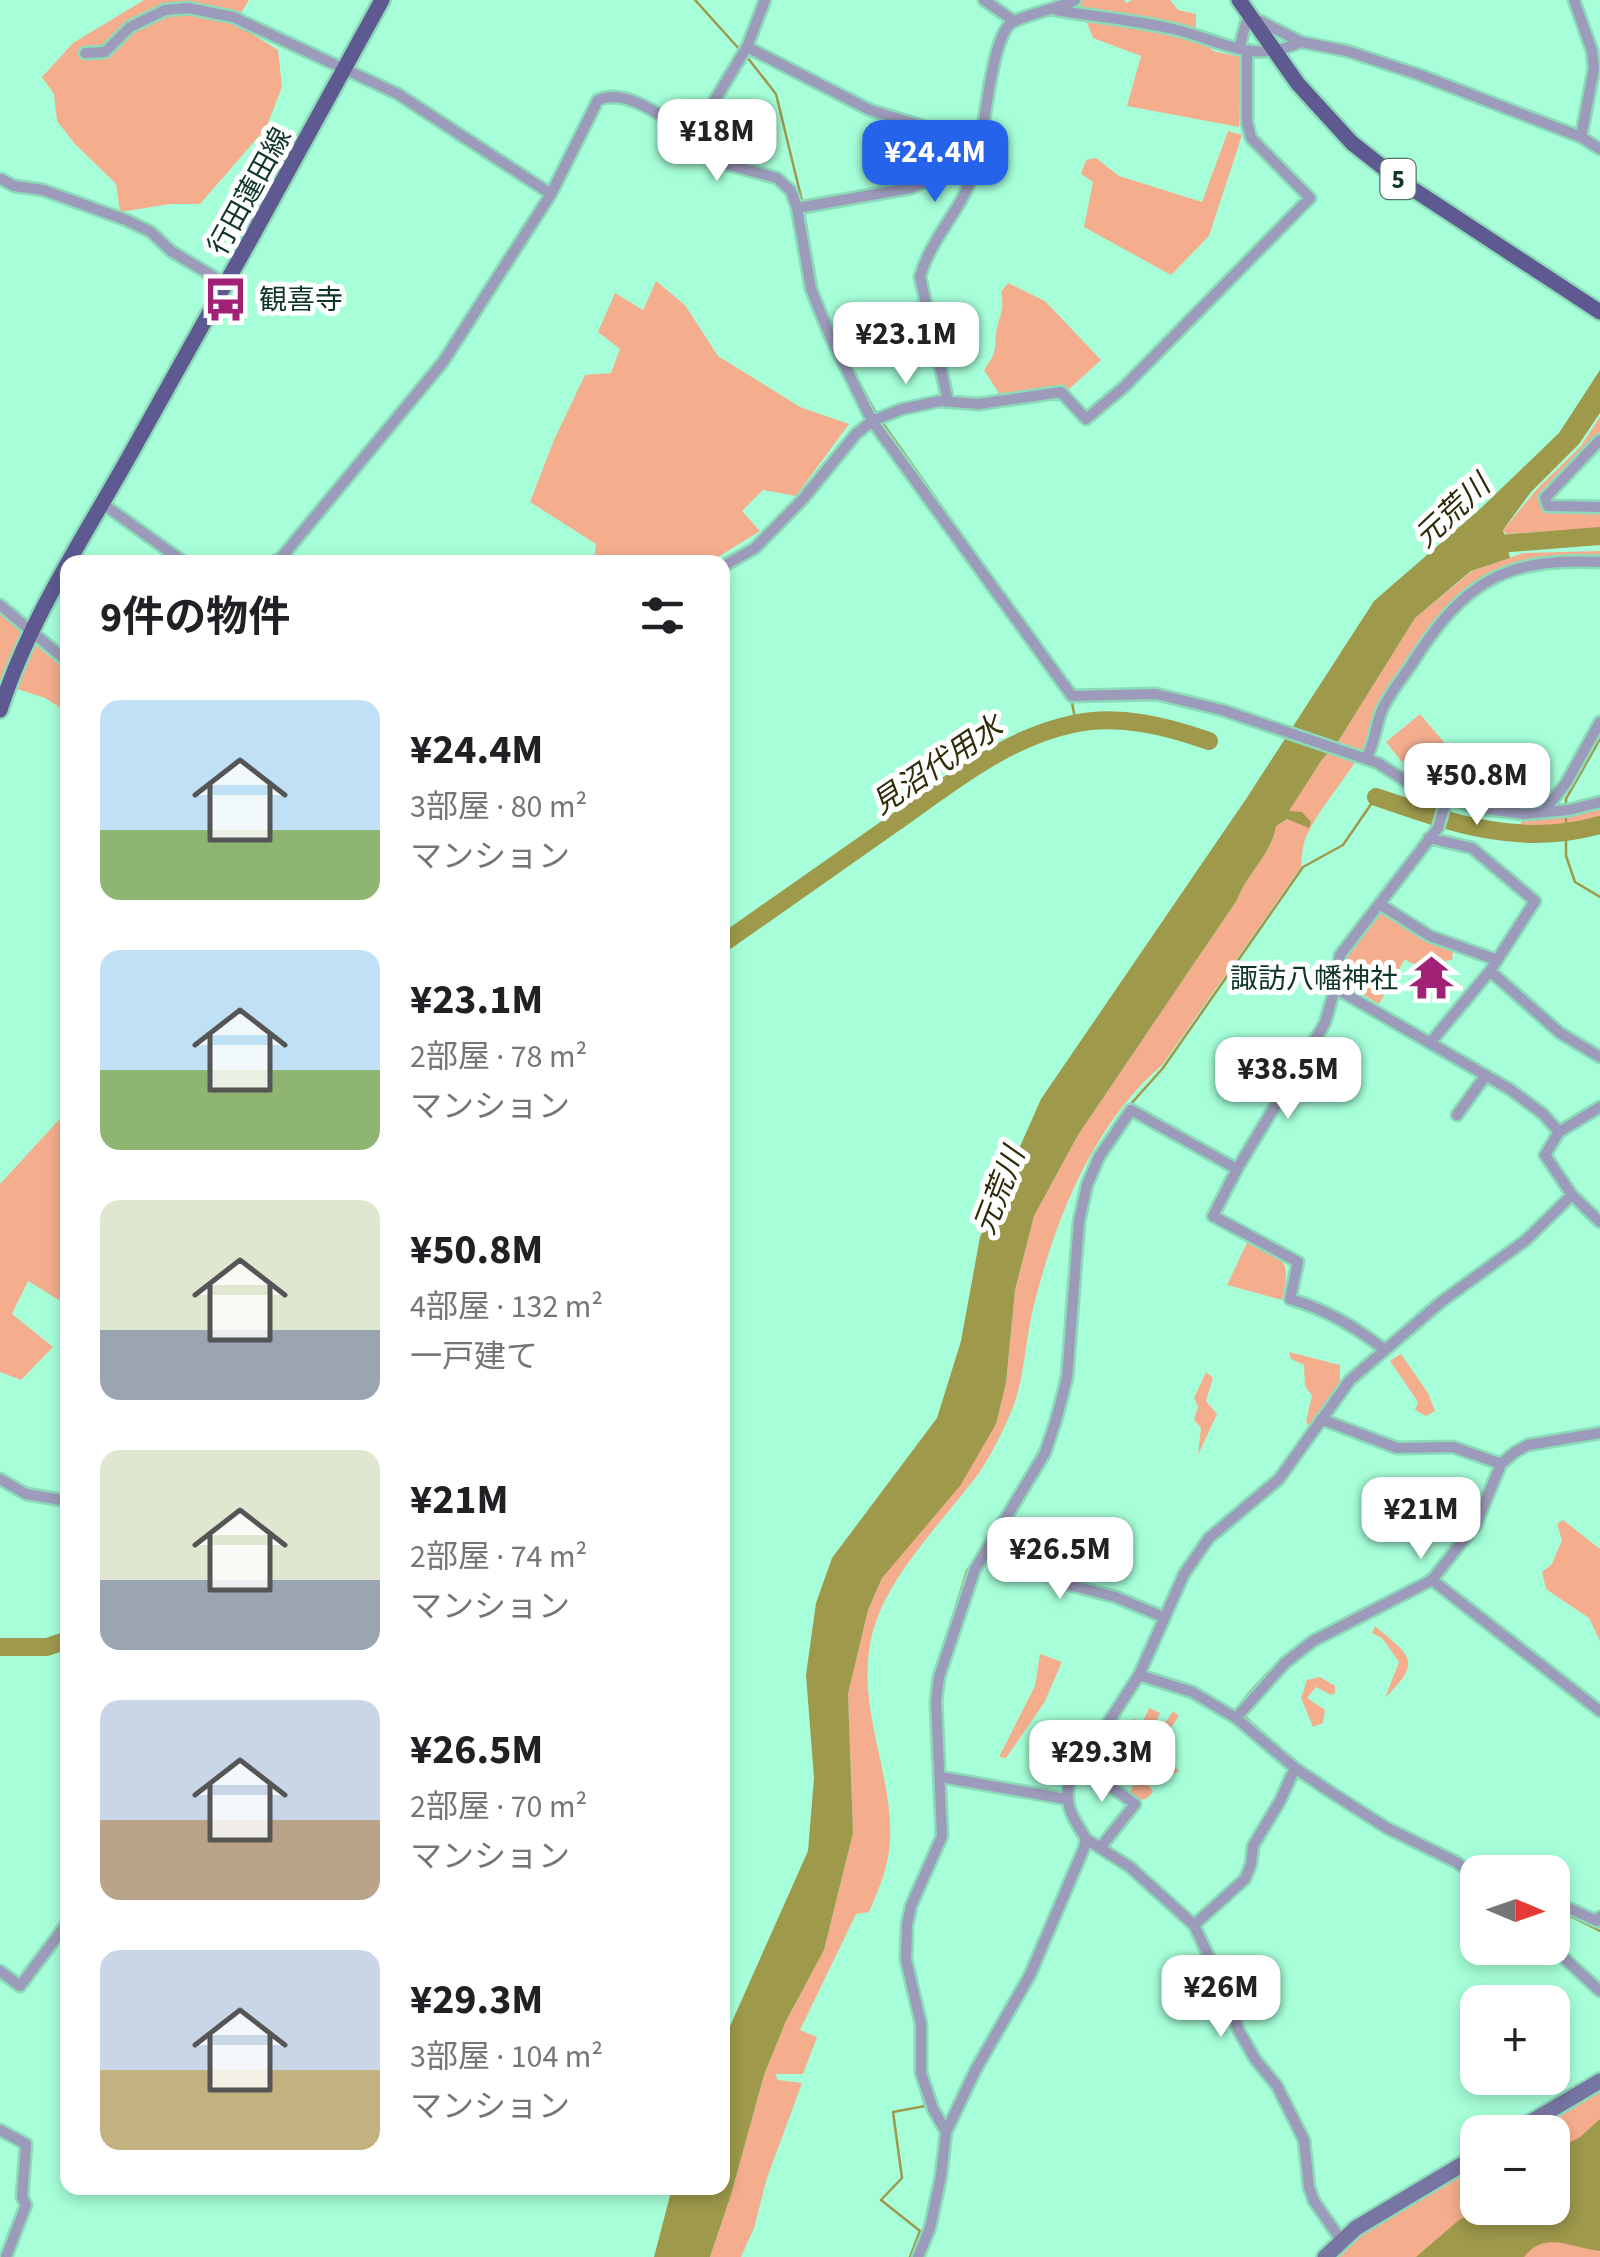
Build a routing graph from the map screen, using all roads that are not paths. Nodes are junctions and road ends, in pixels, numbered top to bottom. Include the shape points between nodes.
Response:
1 (382, 0) edge
2 (765, 0) edge
3 (984, 0) edge
4 (1075, 0) edge
5 (1239, 0) edge
6 (1574, 0) edge
7 (1056, 10) junction
8 (1252, 19) junction
9 (1014, 21) junction
10 (1301, 42) junction
11 (748, 47) junction
12 (1243, 50) junction
13 (86, 53) dead end
14 (1275, 54) junction
15 (346, 67) junction
16 (693, 136) junction
17 (1580, 137) junction
18 (1600, 150) edge
19 (972, 173) junction
20 (1, 179) edge
21 (930, 179) junction
22 (551, 194) junction
23 (798, 208) junction
24 (226, 284) junction
25 (1600, 312) edge
26 (948, 402) junction
27 (872, 421) junction
28 (1600, 440) edge
29 (103, 504) junction
30 (1600, 506) edge
31 (73, 555) edge
32 (174, 555) edge
33 (283, 555) edge
34 (730, 562) edge
35 (1600, 562) edge
36 (60, 577) edge
37 (0, 605) edge
38 (29, 630) junction
39 (60, 655) edge
40 (0, 710) edge
41 (1600, 722) edge
42 (1362, 758) junction
43 (1447, 797) junction
44 (1600, 802) edge
45 (1545, 810) junction
46 (1430, 838) junction
47 (1380, 904) junction
48 (1497, 960) junction
49 (1490, 971) junction
50 (1336, 988) junction
51 (1430, 1043) junction
52 (1600, 1057) edge
53 (1486, 1075) junction
54 (1600, 1107) edge
55 (1457, 1114) dead end
56 (1560, 1132) junction
57 (1237, 1169) junction
58 (1572, 1194) junction
59 (1600, 1222) edge
60 (1385, 1350) junction
61 (1322, 1420) junction
62 (1600, 1433) edge
63 (1501, 1464) junction
64 (0, 1479) edge
65 (60, 1500) edge
66 (1004, 1522) junction
67 (1432, 1580) junction
68 (1163, 1617) junction
69 (1138, 1675) junction
70 (1600, 1711) edge
71 (1236, 1718) junction
72 (1080, 1764) junction
73 (1294, 1768) junction
74 (941, 1777) junction
75 (1066, 1799) junction
76 (1086, 1839) junction
77 (1100, 1848) junction
78 (1460, 1865) edge
79 (1570, 1909) edge
80 (1600, 1917) edge
81 (1194, 1925) junction
82 (60, 1933) edge
83 (1570, 1964) edge
84 (0, 1971) edge
85 (1600, 1991) edge
86 (1600, 2080) edge
87 (1542, 2115) edge
88 (0, 2130) edge
89 (946, 2132) junction
90 (1460, 2166) edge
91 (1342, 2240) junction
92 (6, 2257) edge
93 (918, 2257) edge
94 (1324, 2257) edge

1 - 15 main road, 行田蓮田線
2 - 11 street
3 - 9 street
4 - 7 street
5 - 8 main road, 5
6 - 17 street via 1594,68
7 - 9 street
7 - 12 street via 1172,28
8 - 10 street
8 - 12 street
8 - 14 main road, 5
9 - 19 street via 996,58
10 - 14 street
10 - 17 street via 1420,74
11 - 16 street
11 - 21 street via 870,110 928,128
12 - 14 street
12 - 26 street via 1251,138 1310,198 1086,419 1061,392
13 - 15 street via 104,52 146,17 188,8 233,17
14 - 25 main road, 5 via 1371,160
15 - 22 street
15 - 24 main road, 行田蓮田線
16 - 22 street via 610,95 598,100
16 - 23 street via 714,162 776,178
17 - 18 street
19 - 21 street
19 - 26 street via 920,277
20 - 24 street via 126,220
21 - 23 street
22 - 33 street via 443,362
23 - 27 street via 811,289
24 - 29 main road, 行田蓮田線
26 - 27 street
27 - 34 street via 804,499
27 - 42 street via 1072,696 1156,694
28 - 30 street via 1545,498 1548,506
29 - 31 main road, 行田蓮田線
29 - 32 street
35 - 42 street via 1549,560 1516,567 1477,587 1435,628 1380,714 1376,741
36 - 38 main road, 行田蓮田線
37 - 38 street
38 - 39 street
38 - 40 main road, 行田蓮田線
41 - 45 street
42 - 43 street
43 - 45 street via 1503,812
43 - 46 street
44 - 45 street
46 - 47 street
46 - 48 street via 1472,848 1535,902
47 - 48 street via 1430,936
47 - 50 street via 1340,954
48 - 49 street
49 - 51 street
49 - 52 street via 1560,1033
50 - 51 street
50 - 57 street via 1325,1023
51 - 53 street
53 - 55 street
53 - 56 street
54 - 56 street
56 - 58 street via 1545,1154
57 - 60 street via 1213,1216 1298,1262 1290,1299 1324,1309
57 - 66 street via 1131,1110 1112,1135 1087,1184 1067,1378 1056,1420 1045,1453
58 - 59 street
58 - 60 street via 1526,1240
60 - 61 street via 1350,1380
61 - 63 street via 1397,1448 1453,1447
61 - 68 street via 1279,1479 1209,1538
62 - 63 street via 1528,1445
63 - 67 street via 1476,1524
64 - 65 street via 26,1494
66 - 68 street via 1054,1576
66 - 74 street via 974,1568 939,1677
67 - 70 street
67 - 71 street via 1313,1641
68 - 69 street
69 - 71 street via 1192,1692
69 - 72 street
71 - 73 street
72 - 75 street
72 - 77 street via 1135,1804
73 - 78 street
73 - 81 street via 1253,1846 1245,1879
74 - 75 street
74 - 89 street via 942,1836 911,1906 906,1960 922,2024 922,2073
75 - 76 street
76 - 77 street
76 - 89 street via 1030,1975
77 - 81 street
79 - 80 street
81 - 91 street via 1239,2031 1304,2140 1314,2200
82 - 84 street via 20,1986
83 - 85 street
86 - 87 street
88 - 92 street via 26,2144 26,2205
89 - 93 street via 930,2228
90 - 91 street
91 - 94 street

